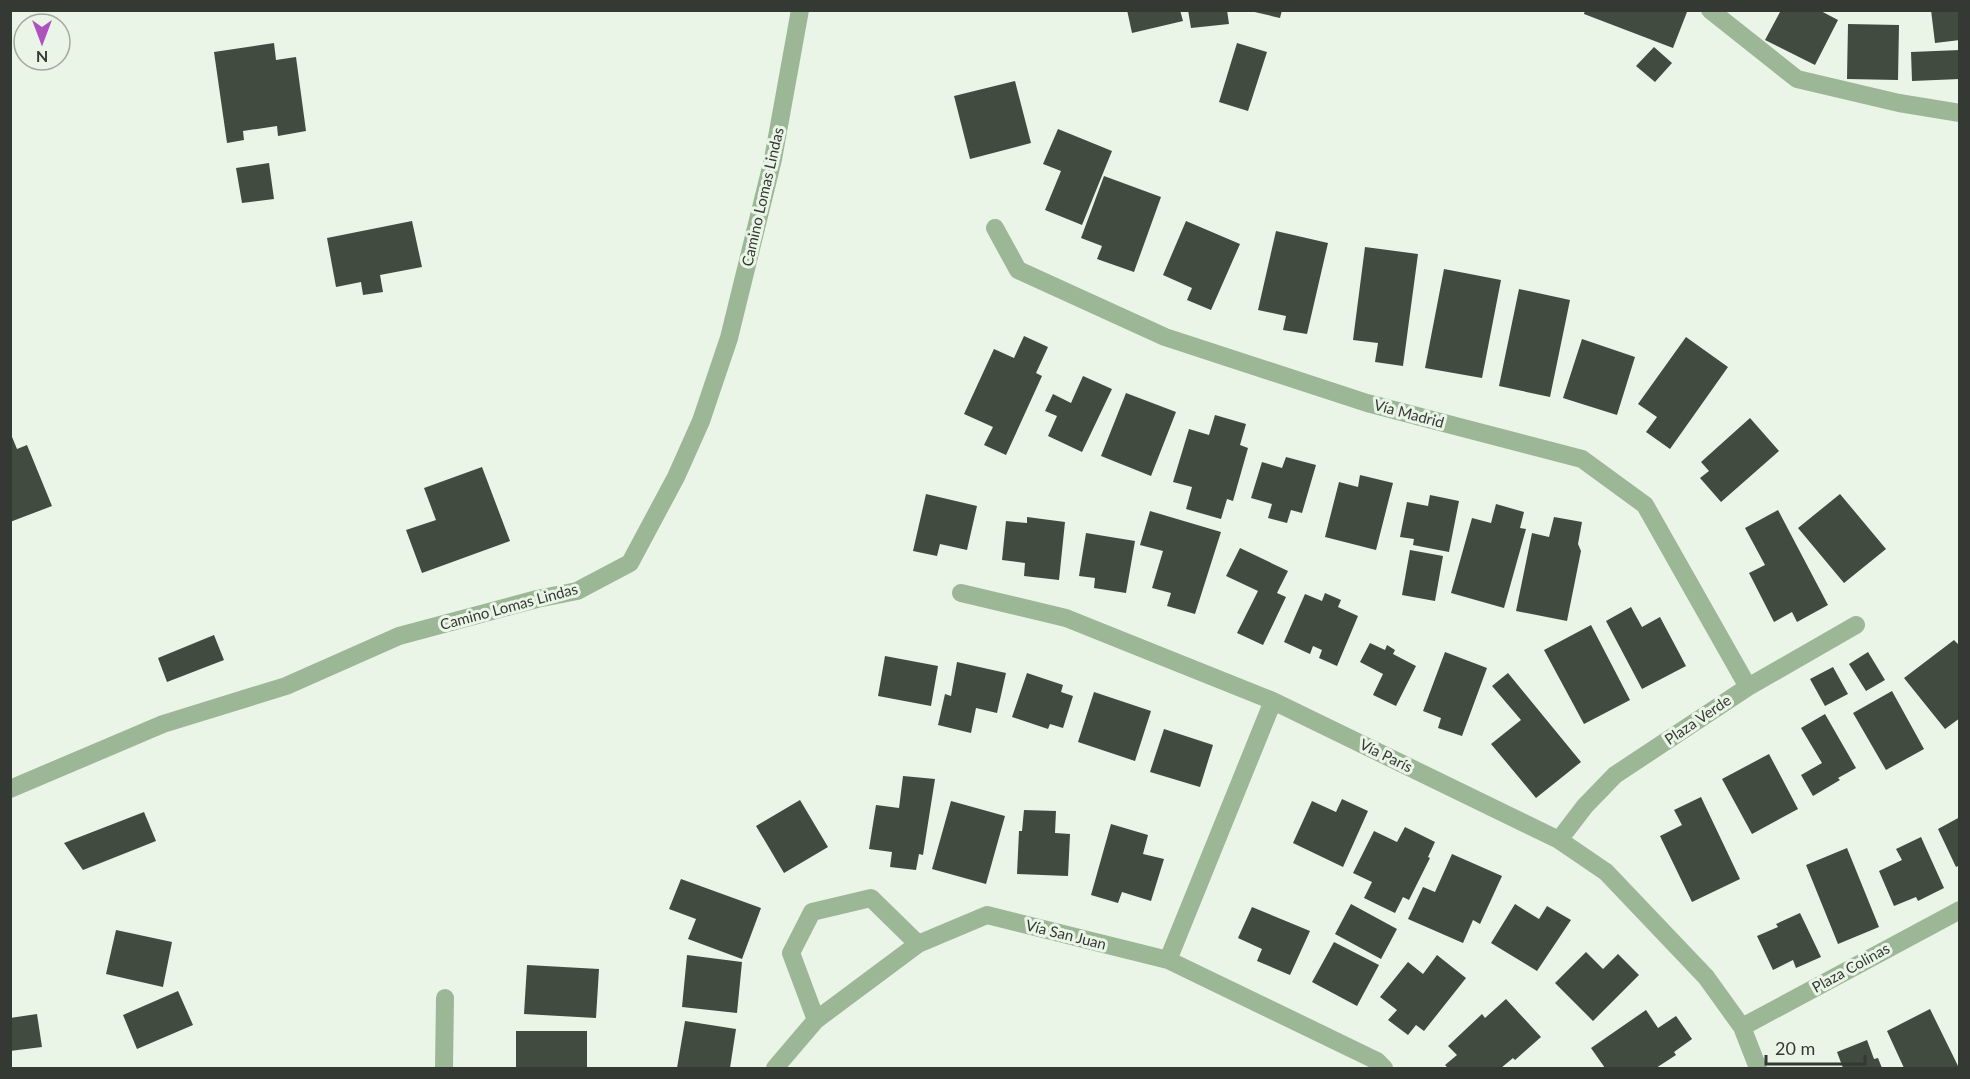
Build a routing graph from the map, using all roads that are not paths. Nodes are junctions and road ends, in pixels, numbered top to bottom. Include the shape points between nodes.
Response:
1 (800, 10) edge
2 (1710, 10) edge
3 (1959, 113) edge
4 (995, 228) dead end
5 (961, 593) dead end
6 (1856, 625) dead end
7 (1748, 687) junction
8 (1273, 701) junction
9 (10, 789) edge
10 (1559, 840) junction
11 (1959, 909) edge
12 (918, 944) junction
13 (1168, 960) junction
14 (445, 998) dead end
15 (816, 1020) junction
16 (1742, 1027) junction
17 (444, 1068) edge
18 (775, 1068) edge
19 (1383, 1068) edge
20 (1758, 1068) edge

1 - 9 street, Camino Lomas Lindas via 773,159 729,338 701,421 630,563 577,591 537,598 399,636 286,686 162,724
2 - 3 street via 1797,79
4 - 7 street, Vía Madrid via 1018,270 1165,337 1368,403 1582,459 1645,505
5 - 8 street, Vía París via 1066,618
6 - 7 street, Plaza Verde
7 - 10 street, Plaza Verde via 1616,775
8 - 10 street, Vía París
8 - 13 street
10 - 16 street, Vía París via 1606,872 1706,977
11 - 16 street, Plaza Colinas
12 - 13 street, Vía San Juan via 987,915
12 - 15 street, Vía San Juan
12 - 15 street via 872,898 812,912 791,953
13 - 19 street, Vía San Juan via 1377,1061
14 - 17 street
15 - 18 street, Vía San Juan
16 - 20 street, Vía París

